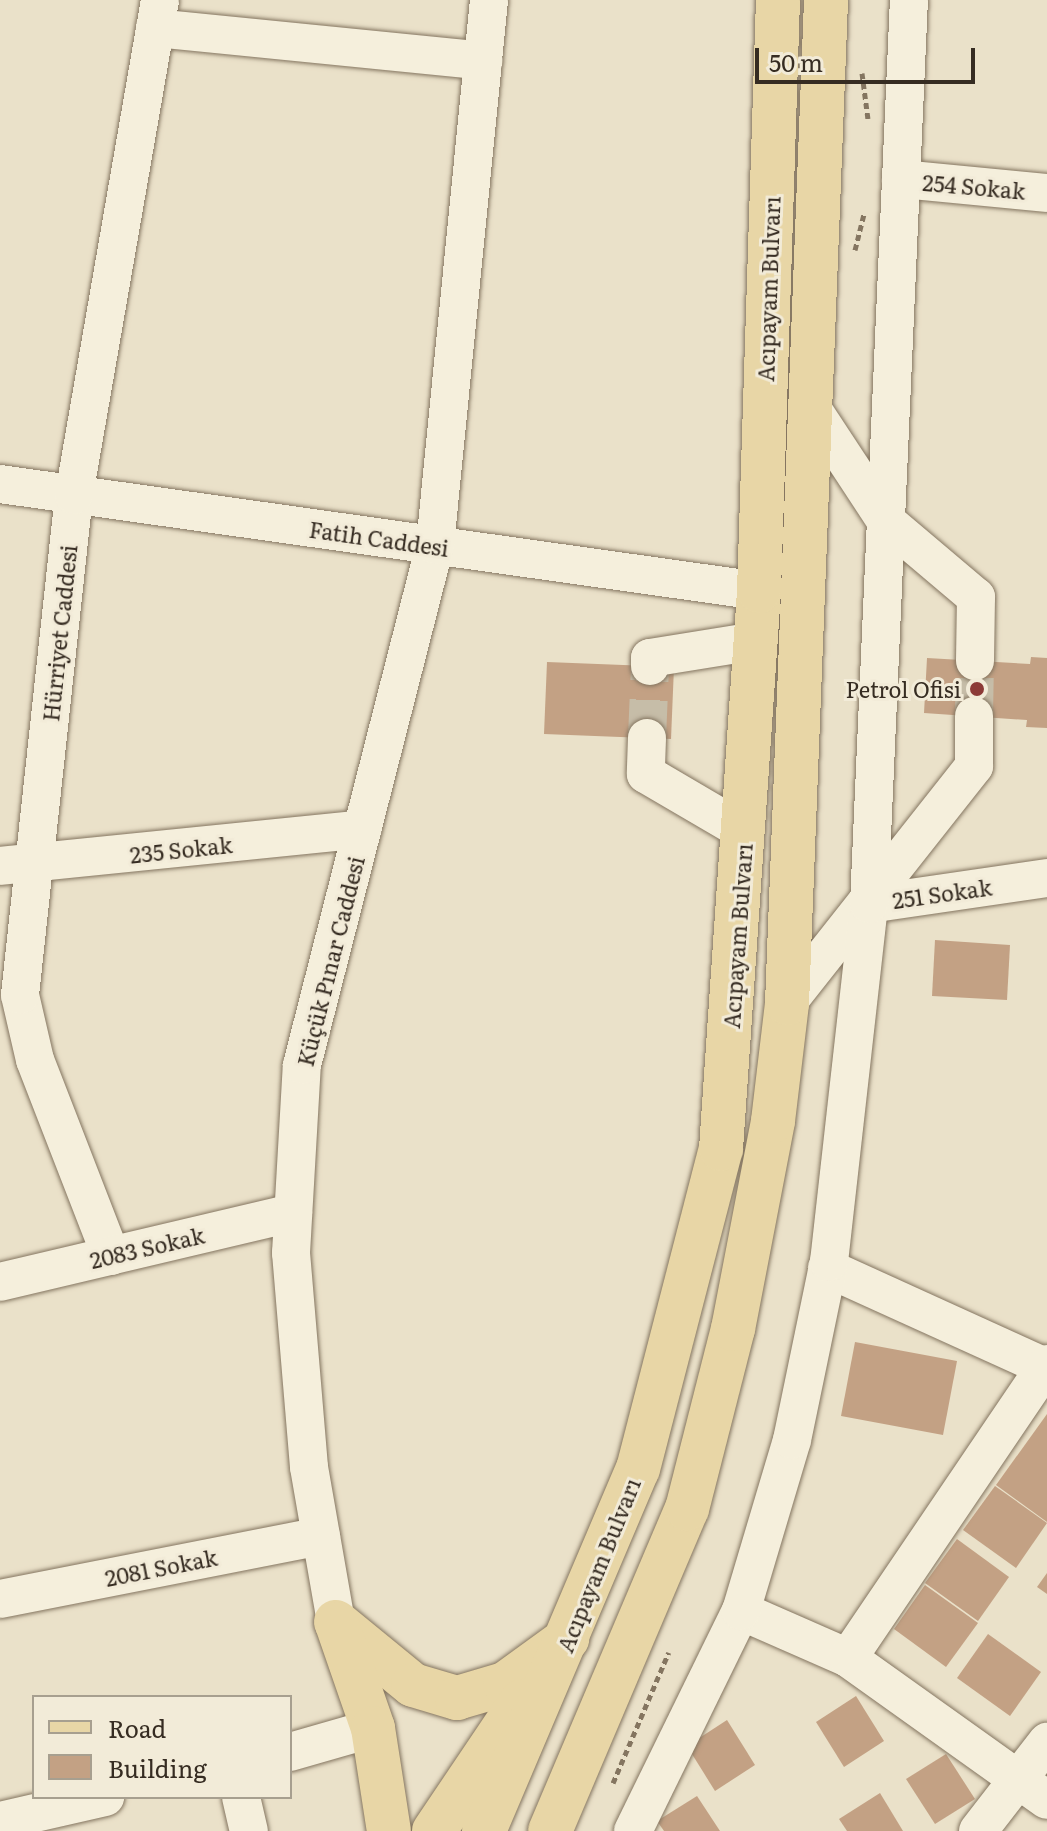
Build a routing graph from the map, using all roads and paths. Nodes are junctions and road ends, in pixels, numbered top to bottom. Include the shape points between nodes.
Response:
1 (489, 0) edge
2 (778, 0) edge
3 (826, 0) edge
4 (909, 0) edge
5 (157, 14) edge
6 (483, 61) junction
7 (901, 179) junction
8 (1047, 193) edge
9 (811, 407) junction
10 (0, 484) edge
11 (74, 495) junction
12 (886, 521) junction
13 (435, 545) junction
14 (759, 591) junction
15 (756, 641) junction
16 (975, 661) tunnel mouth
17 (650, 666) dead end
18 (974, 716) tunnel mouth
19 (647, 738) tunnel mouth
20 (362, 829) junction
21 (745, 832) junction
22 (17, 866) edge
23 (1047, 878) edge
24 (869, 904) junction
25 (787, 1003) junction
26 (293, 1213) junction
27 (111, 1256) junction
28 (827, 1268) junction
29 (0, 1282) edge
30 (1044, 1365) edge
31 (321, 1536) junction
32 (0, 1599) edge
33 (741, 1611) junction
34 (336, 1622) junction
35 (567, 1639) junction
36 (848, 1658) junction
37 (373, 1728) junction
38 (1047, 1742) edge
39 (292, 1751) edge
40 (1033, 1790) edge
41 (96, 1799) edge
42 (241, 1799) edge
43 (0, 1821) edge
44 (980, 1830) edge
45 (249, 1831) edge
46 (389, 1831) edge
47 (434, 1831) edge
48 (484, 1831) edge
49 (550, 1831) edge
50 (633, 1831) edge

1 - 6 street, Küçük Pınar Caddesi
2 - 14 main road, Acıpayam Bulvarı
3 - 9 main road, Acıpayam Bulvarı
4 - 7 street
5 - 6 street
5 - 11 street, Hürriyet Caddesi
6 - 13 street, Küçük Pınar Caddesi
7 - 8 street, 254 Sokak
7 - 12 street
9 - 12 street
9 - 25 main road, Acıpayam Bulvarı
10 - 11 street, Fatih Caddesi
11 - 13 street, Fatih Caddesi
11 - 22 street, Hürriyet Caddesi
12 - 16 street via 976,597
12 - 24 street
13 - 14 street, Fatih Caddesi
13 - 20 street, Küçük Pınar Caddesi
14 - 15 main road, Acıpayam Bulvarı
15 - 17 street via 650,658
15 - 21 main road, Acıpayam Bulvarı
18 - 24 street via 974,766
19 - 21 street via 646,774
20 - 22 street, 235 Sokak
20 - 26 street, Küçük Pınar Caddesi via 302,1065
21 - 35 main road, Acıpayam Bulvarı via 721,1149 638,1469
22 - 27 street, Hürriyet Caddesi via 20,995 35,1060
23 - 24 street, 251 Sokak
24 - 25 street, 251 Sokak
24 - 28 street
25 - 49 main road, Acıpayam Bulvarı via 733,1329 687,1509
26 - 27 street, 2083 Sokak
26 - 31 street, Küçük Pınar Caddesi via 308,1452
27 - 29 street, 2083 Sokak
28 - 30 street
28 - 33 street via 792,1440
30 - 36 street
31 - 32 street, 2081 Sokak
31 - 34 street, Küçük Pınar Caddesi
33 - 36 street
33 - 50 street
34 - 35 main road via 413,1685 457,1698 505,1684
34 - 37 main road
35 - 47 main road
35 - 48 main road, Acıpayam Bulvarı
36 - 40 street
37 - 39 street
37 - 46 main road
38 - 40 street
40 - 44 street
41 - 43 street
42 - 45 street

